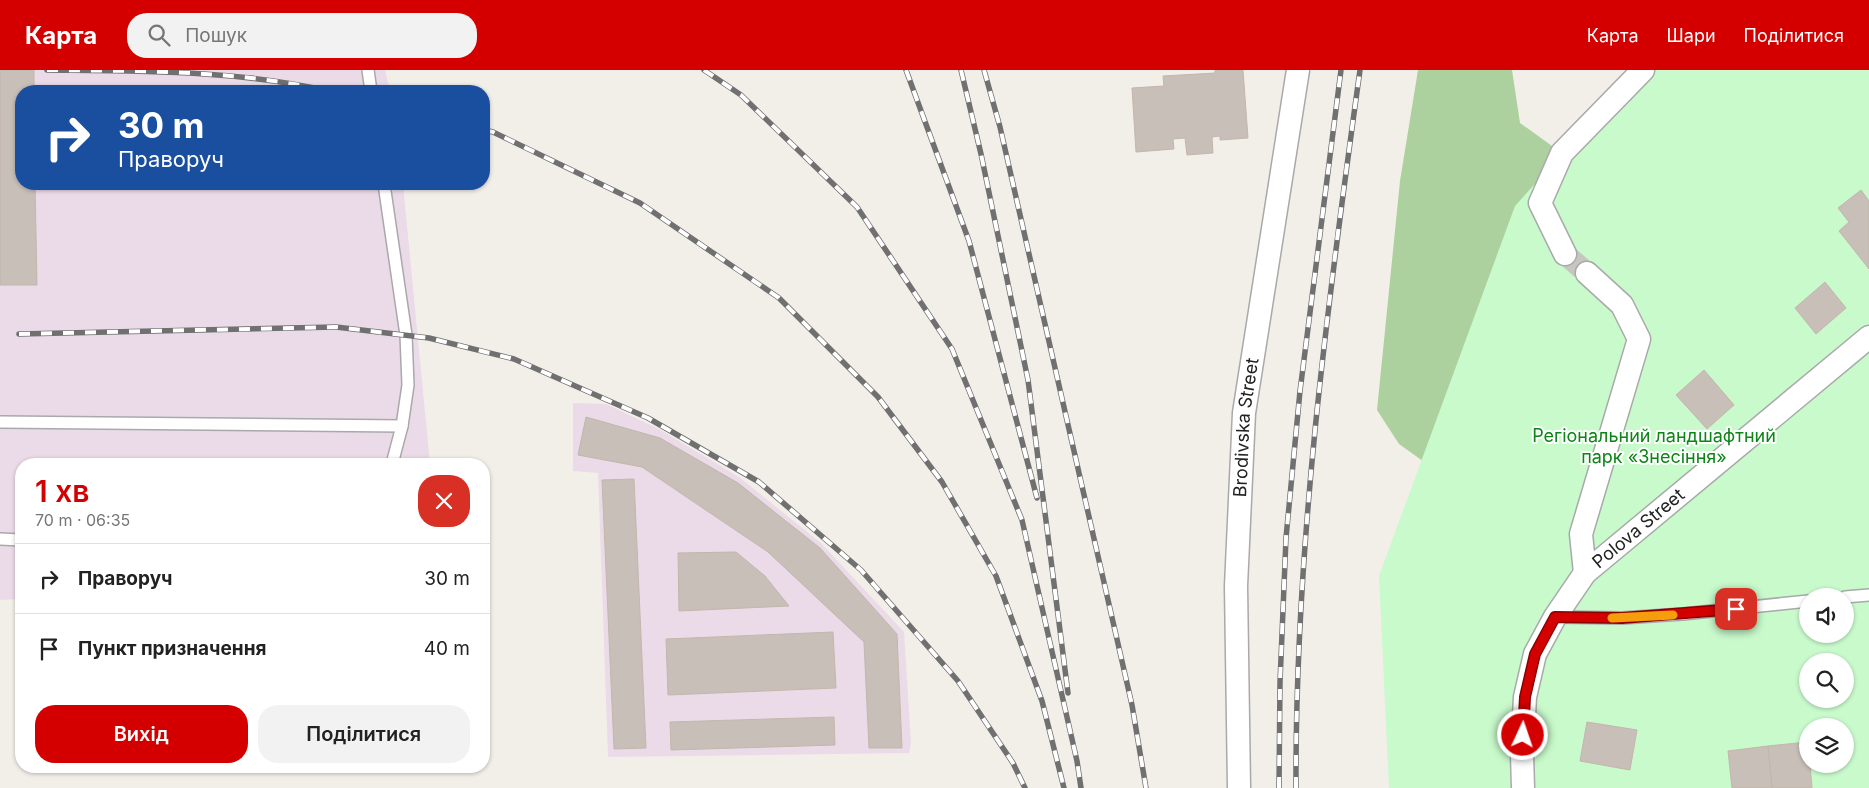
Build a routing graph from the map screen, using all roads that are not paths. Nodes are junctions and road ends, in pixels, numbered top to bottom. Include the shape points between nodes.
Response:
1 (368, 70) edge
2 (1298, 70) edge
3 (1643, 70) edge
4 (370, 85) edge
5 (385, 190) edge
6 (1565, 254) tunnel mouth
7 (1587, 273) tunnel mouth
8 (1869, 337) edge
9 (0, 422) edge
10 (402, 426) junction
11 (394, 458) edge
12 (0, 539) edge
13 (15, 540) edge
14 (1585, 573) junction
15 (1869, 595) edge
16 (1854, 596) edge
17 (1799, 602) edge
18 (1555, 617) junction
19 (1239, 788) edge
20 (1523, 788) edge

1 - 4 lane
2 - 19 street, Brodivska Street via 1244,414 1236,586
3 - 6 street via 1562,153 1540,203
5 - 10 lane via 406,335 408,386
7 - 14 street via 1622,305 1640,338 1581,534
8 - 14 street, Polova Street
9 - 10 lane
10 - 11 lane
12 - 13 lane
14 - 18 street, Polova Street
15 - 16 lane
17 - 18 lane via 1622,618
18 - 20 street, Polova Street via 1535,654 1525,697

